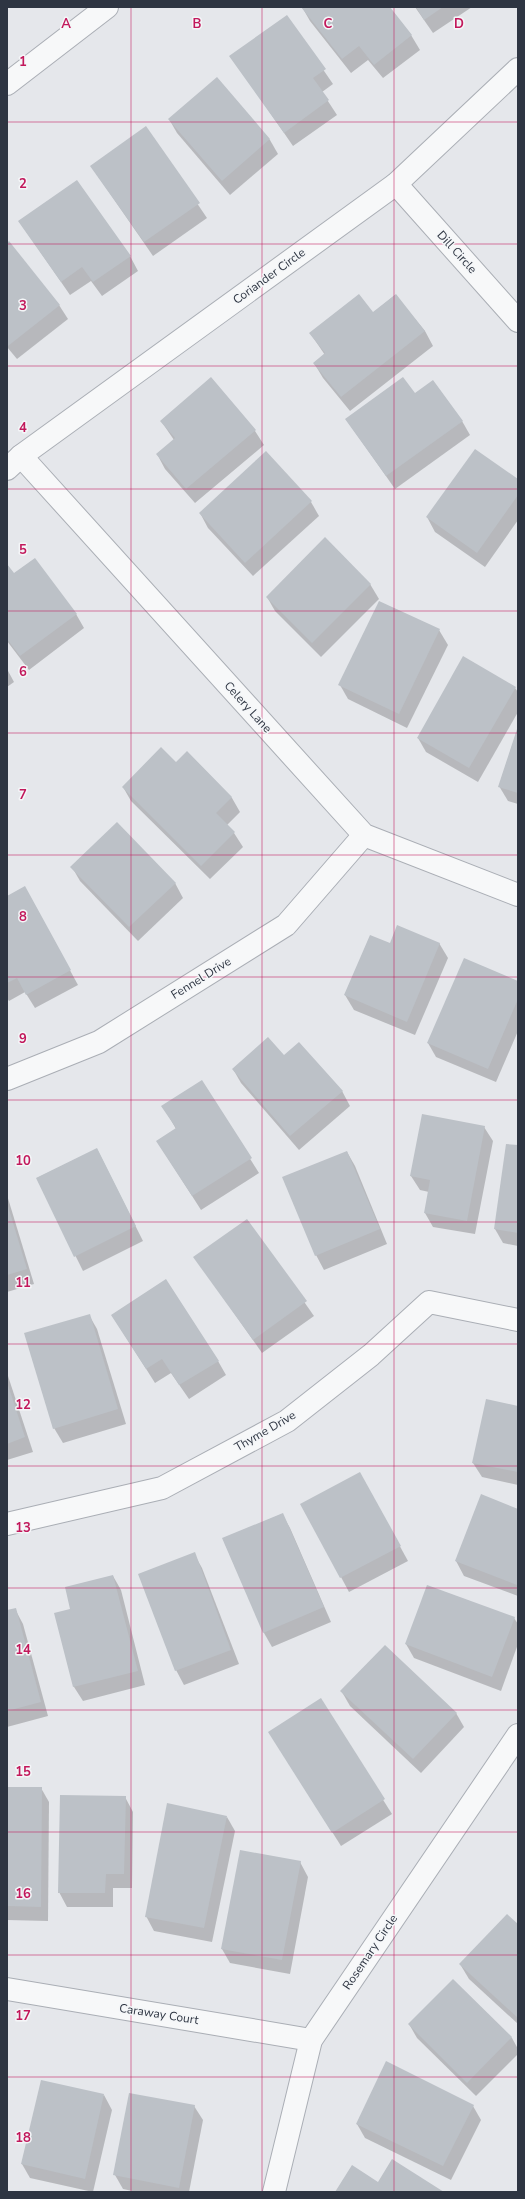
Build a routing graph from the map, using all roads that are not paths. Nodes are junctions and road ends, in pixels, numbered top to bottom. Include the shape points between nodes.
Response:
1 (107, 7) edge
2 (518, 70) edge
3 (7, 84) edge
4 (396, 184) junction
5 (518, 321) edge
6 (14, 462) edge
7 (364, 835) junction
8 (518, 895) edge
9 (7, 1079) edge
10 (518, 1320) edge
11 (7, 1524) edge
12 (518, 1735) edge
13 (7, 1989) edge
14 (310, 2040) junction
15 (274, 2192) edge

1 - 3 street
2 - 4 street, Coriander Circle
4 - 5 street, Dill Circle
4 - 6 street, Coriander Circle
6 - 7 street, Celery Lane
7 - 8 street, Celery Lane
7 - 9 street, Fennel Drive via 286,925 99,1042
10 - 11 street, Thyme Drive via 429,1302 371,1355 287,1421 162,1488
12 - 14 street, Rosemary Circle
13 - 14 street, Caraway Court
14 - 15 street, Rosemary Circle

